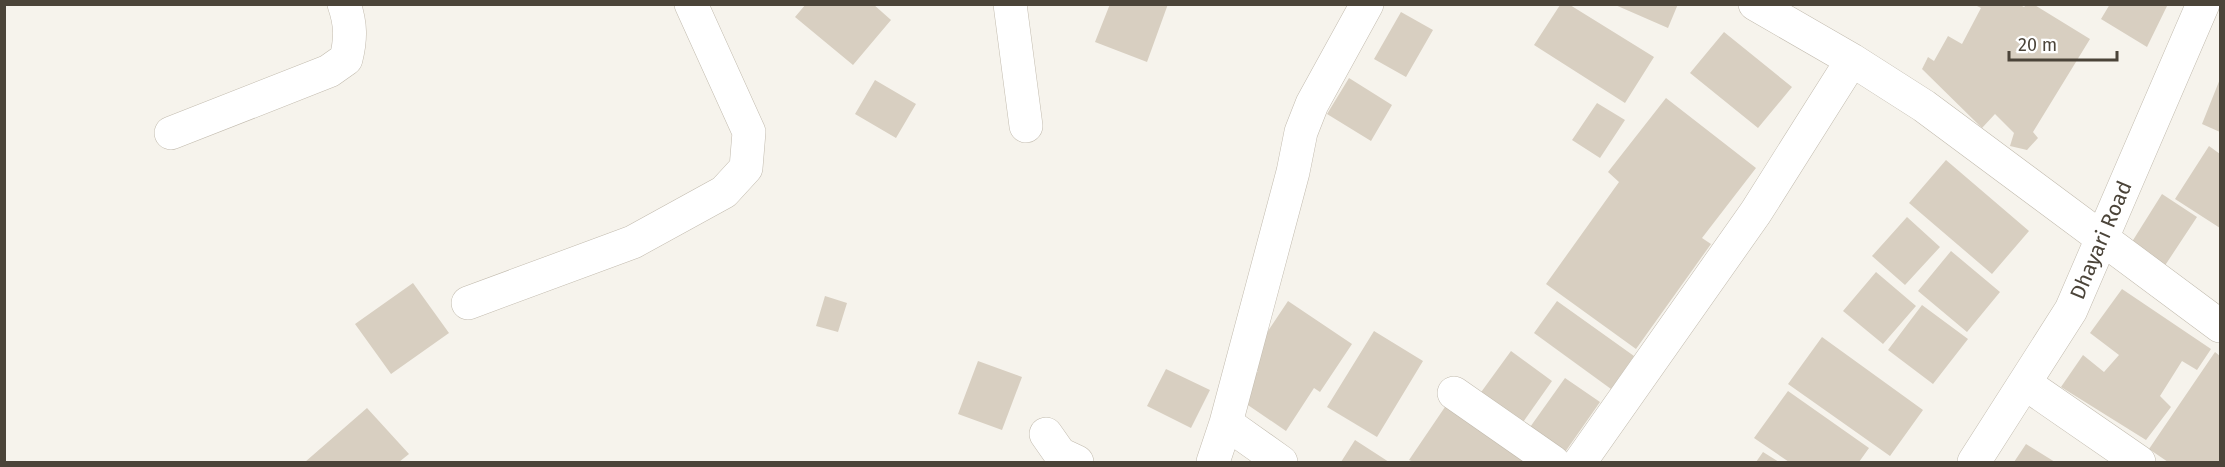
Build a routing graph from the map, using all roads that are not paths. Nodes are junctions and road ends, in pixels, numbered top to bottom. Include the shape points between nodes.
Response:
1 (344, 4) edge
2 (691, 4) edge
3 (1010, 4) edge
4 (1367, 4) edge
5 (1755, 4) edge
6 (2203, 4) edge
7 (1852, 60) junction
8 (1026, 126) dead end
9 (171, 133) dead end
10 (2103, 237) junction
11 (468, 303) dead end
12 (2220, 326) edge
13 (2026, 384) junction
14 (1454, 393) dead end
15 (1226, 423) junction
16 (1046, 434) dead end
17 (1077, 462) edge
18 (1213, 462) edge
19 (1281, 462) edge
20 (1553, 462) edge
21 (1580, 462) edge
22 (1974, 462) edge
23 (2139, 462) edge

1 - 9 street via 351,41 346,59 328,72
2 - 11 street via 749,132 746,168 724,192 633,242
3 - 8 street
4 - 15 street via 1312,104 1301,132
5 - 7 street
6 - 10 street, Dhayari Road
7 - 10 street via 1924,105
7 - 21 street via 1756,212
10 - 12 street
10 - 13 street, Dhayari Road via 2072,310
13 - 22 street, Dhayari Road
13 - 23 street
14 - 20 street
15 - 18 street
15 - 19 street
16 - 17 street via 1060,454

